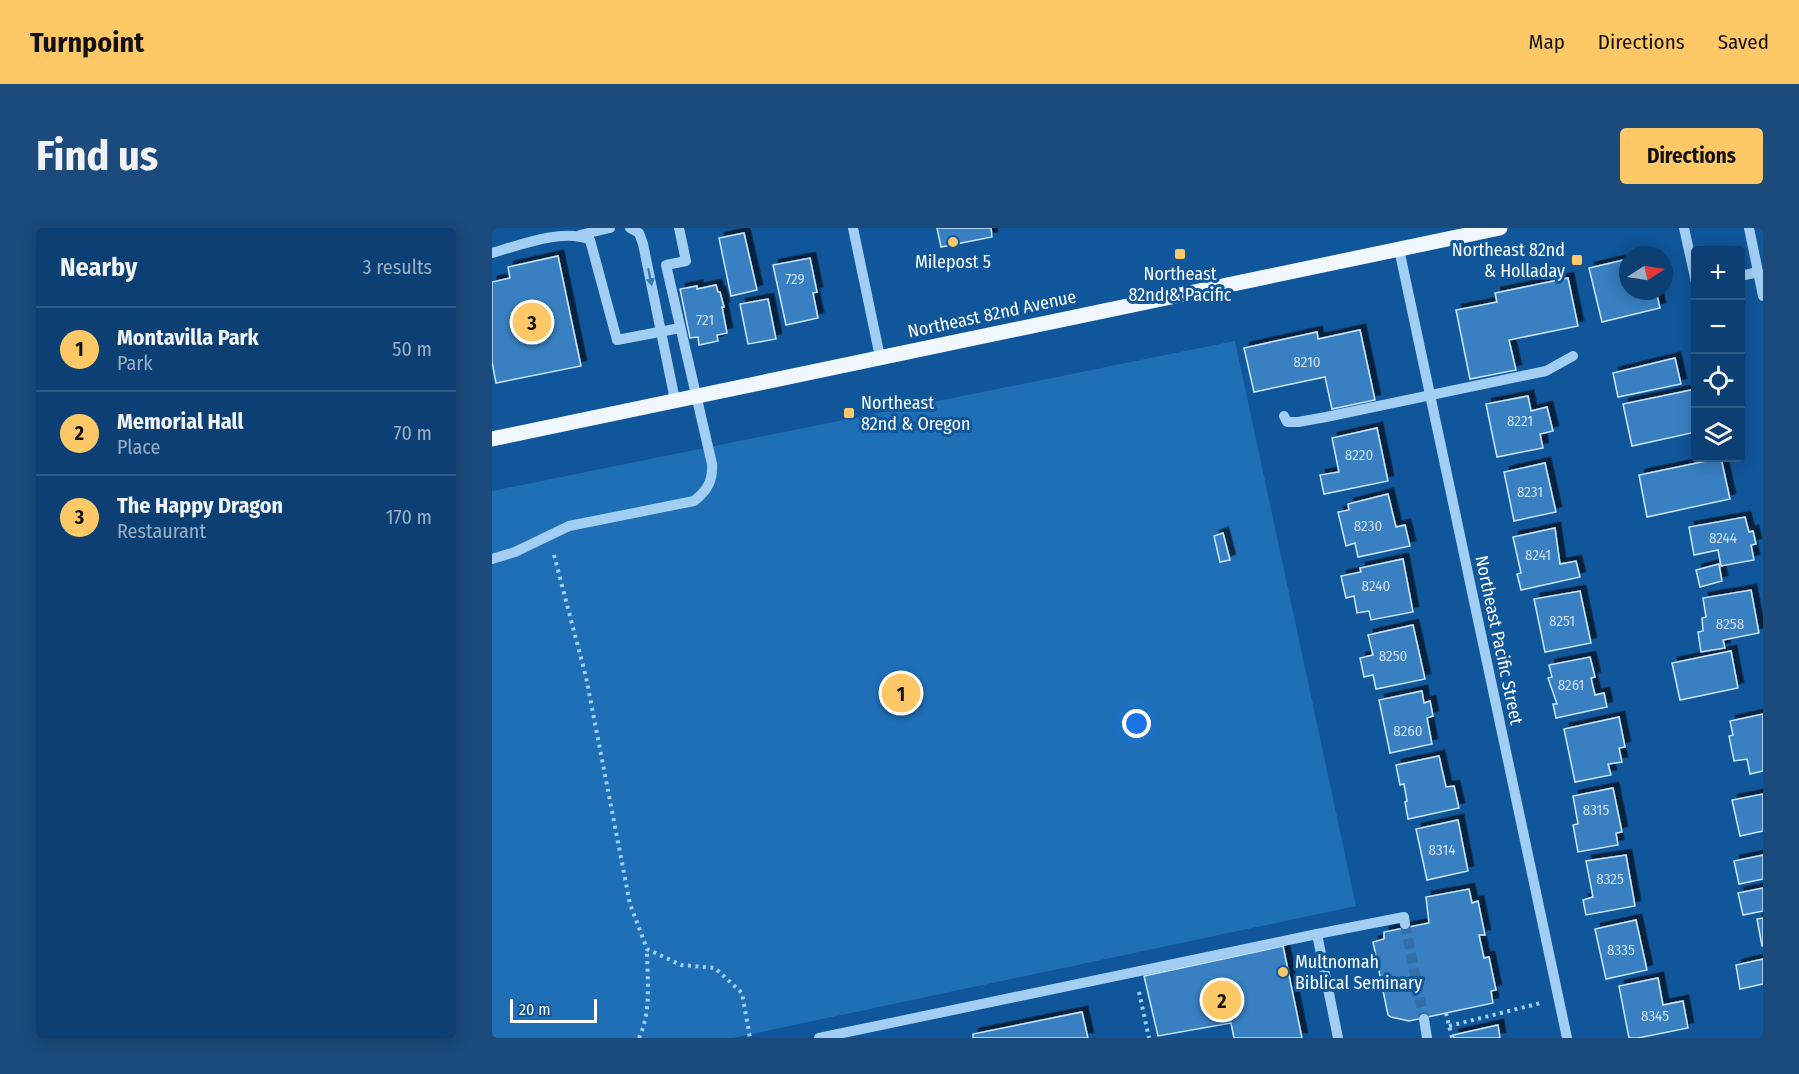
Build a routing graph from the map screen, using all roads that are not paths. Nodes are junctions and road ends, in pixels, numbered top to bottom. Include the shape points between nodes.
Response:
1 (610, 228) edge
2 (630, 228) edge
3 (679, 228) edge
4 (853, 228) edge
5 (1496, 228) edge
6 (1684, 228) edge
7 (1749, 228) edge
8 (580, 235) junction
9 (1399, 249) junction
10 (492, 253) edge
11 (1691, 262) edge
12 (1758, 272) junction
13 (1745, 275) edge
14 (1763, 296) edge
15 (680, 328) junction
16 (662, 331) junction
17 (1573, 356) dead end
18 (880, 357) junction
19 (696, 395) junction
20 (1430, 396) junction
21 (675, 400) junction
22 (1284, 416) dead end
23 (492, 439) edge
24 (492, 559) edge
25 (1405, 924) dead end
26 (1317, 934) junction
27 (1424, 1019) tunnel mouth
28 (819, 1038) edge
29 (1338, 1038) edge
30 (1427, 1038) edge
31 (1567, 1038) edge

1 - 8 street
2 -> 16 street via 639,233 643,244
3 - 15 street via 686,261 666,265
4 - 18 street
5 - 9 main road, Northeast 82nd Avenue
6 - 11 street
7 - 12 street
8 - 10 street via 563,235
8 - 16 street via 590,240 617,340
9 - 18 main road, Northeast 82nd Avenue
9 - 20 street, Northeast Pacific Street
12 - 13 street
12 - 14 street
15 - 16 street
15 - 19 street
16 - 21 street
17 - 20 street via 1546,371
18 - 19 main road, Northeast 82nd Avenue
19 - 21 main road, Northeast 82nd Avenue
19 - 24 street via 712,464 710,483 701,496 688,503 569,526
20 - 22 street via 1298,422 1287,422
20 - 31 street, Northeast Pacific Street
21 - 23 main road, Northeast 82nd Avenue
25 - 26 street via 1404,917
26 - 28 street
26 - 29 street
27 - 30 street

